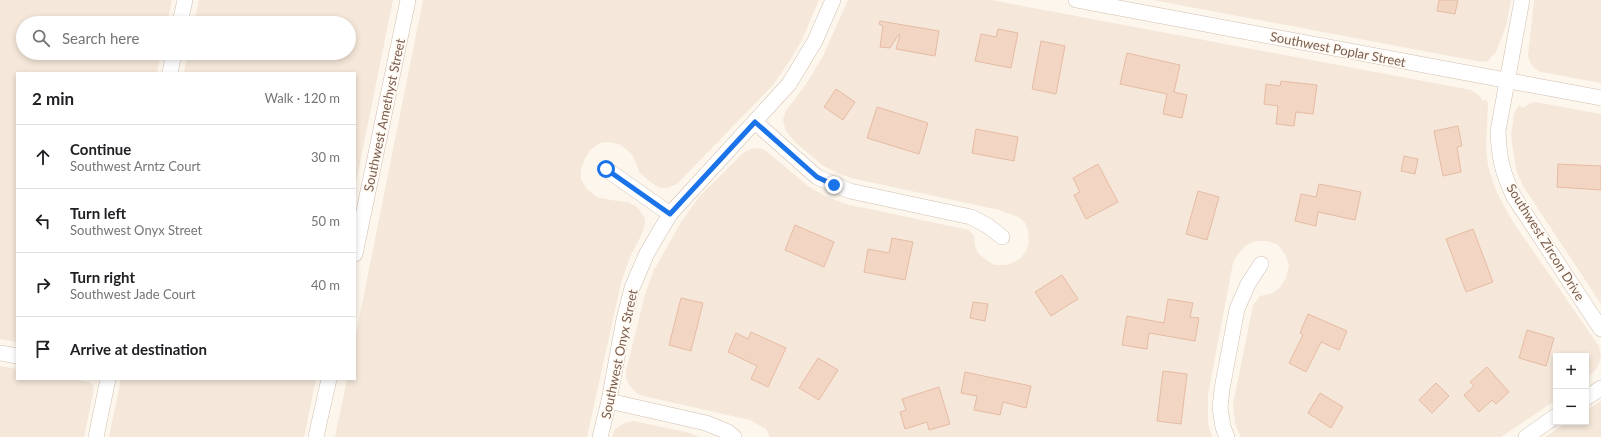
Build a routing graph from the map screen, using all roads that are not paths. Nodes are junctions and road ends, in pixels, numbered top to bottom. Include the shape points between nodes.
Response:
1 (185, 0) edge
2 (408, 0) edge
3 (833, 0) edge
4 (1076, 0) edge
5 (1522, 0) edge
6 (182, 16) edge
7 (173, 60) edge
8 (170, 72) edge
9 (1507, 81) junction
10 (1601, 98) edge
11 (755, 122) junction
12 (606, 169) dead end
13 (670, 214) junction
14 (1002, 237) dead end
15 (356, 249) edge
16 (1261, 264) dead end
17 (1601, 329) edge
18 (0, 353) edge
19 (16, 356) edge
20 (108, 380) edge
21 (329, 380) edge
22 (1601, 388) edge
23 (1589, 396) edge
24 (609, 401) junction
25 (1553, 418) edge
26 (96, 437) edge
27 (316, 437) edge
28 (600, 437) edge
29 (734, 437) edge
30 (1227, 437) edge
31 (1526, 437) edge

1 - 6 street
2 - 15 street, Southwest Amethyst Street
3 - 11 street, Southwest Onyx Street via 815,41 788,84
4 - 9 street, Southwest Poplar Street
5 - 9 street, Southwest Zircon Drive
7 - 8 street
9 - 10 street, Southwest Poplar Street
9 - 17 street, Southwest Zircon Drive via 1498,131 1498,151 1504,176 1514,197
11 - 13 street, Southwest Onyx Street
11 - 14 street via 817,177 834,185 850,191 971,217
12 - 13 street
13 - 24 street, Southwest Onyx Street via 647,253 632,288
16 - 30 street via 1248,284 1237,309 1220,408
18 - 19 street
20 - 26 street
21 - 27 street
22 - 23 street
24 - 28 street, Southwest Onyx Street
24 - 29 street via 706,423
25 - 31 street

